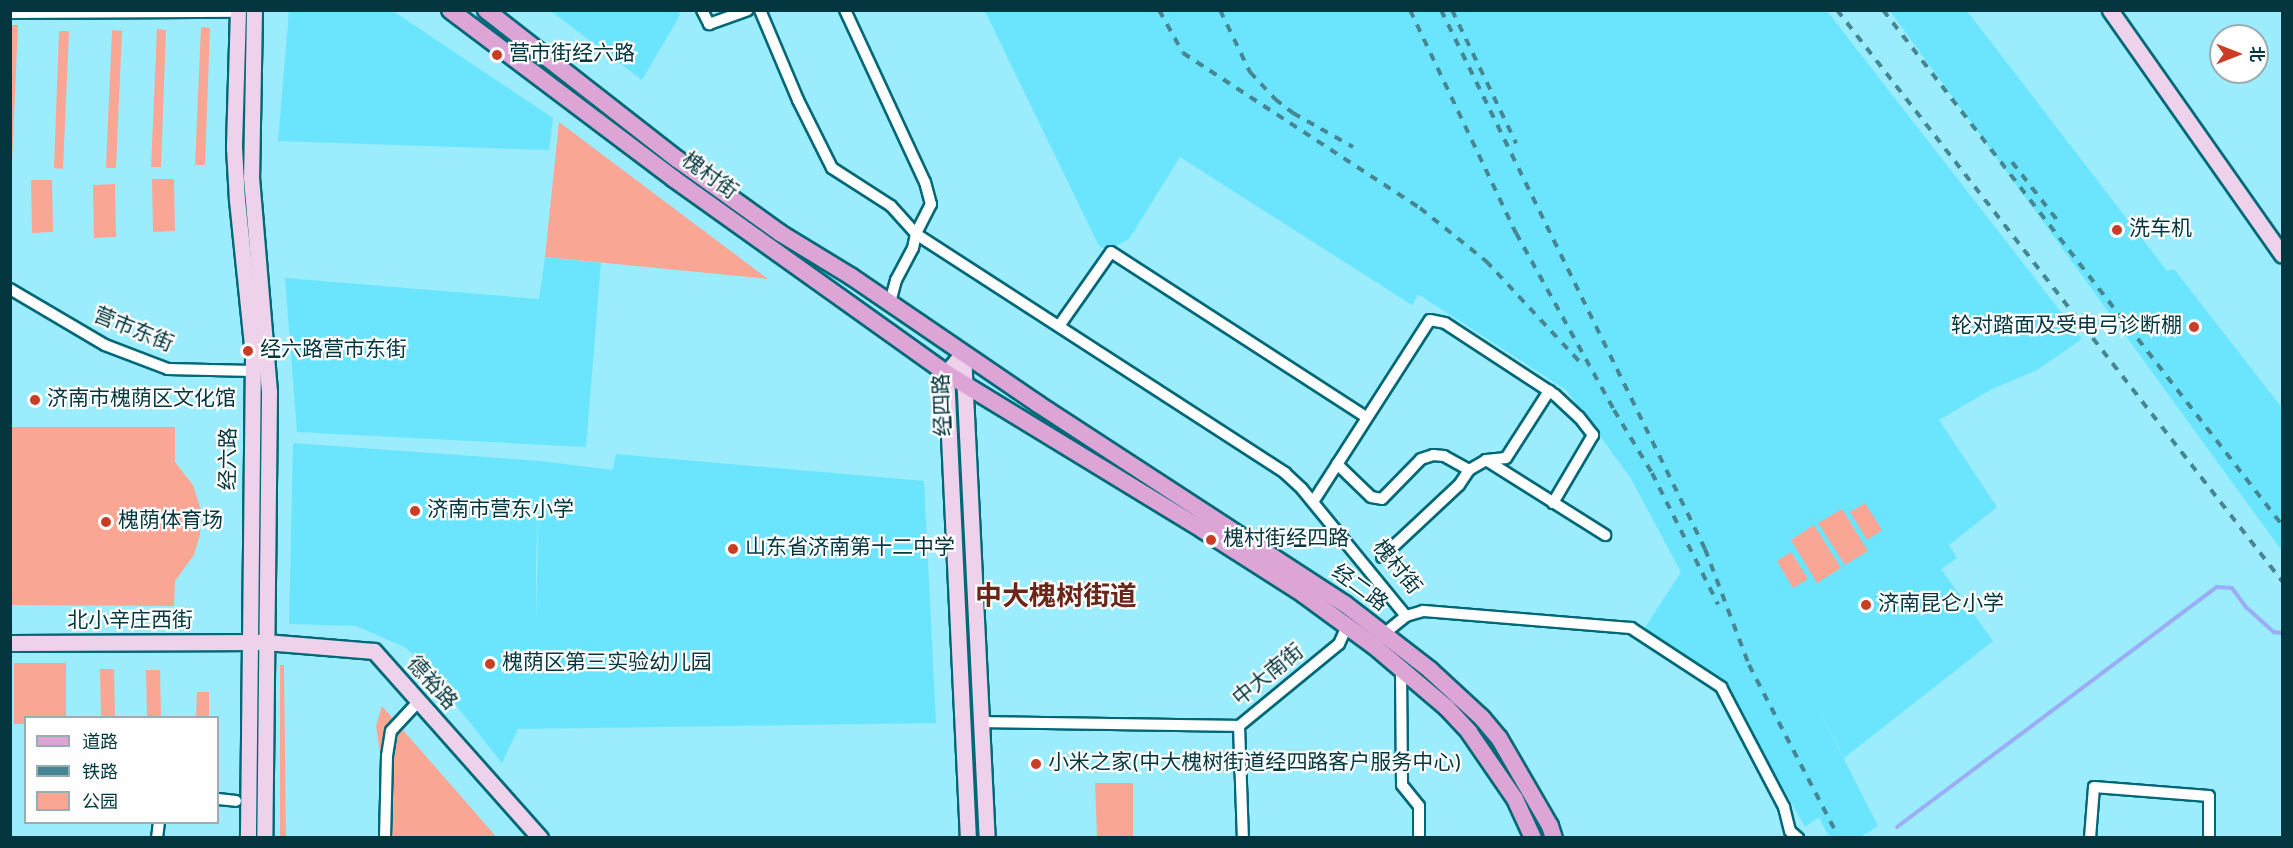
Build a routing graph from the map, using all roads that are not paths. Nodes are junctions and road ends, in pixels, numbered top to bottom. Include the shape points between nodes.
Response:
1 (254, 10) edge
2 (450, 10) edge
3 (486, 10) edge
4 (702, 10) edge
5 (748, 10) edge
6 (760, 10) edge
7 (845, 10) edge
8 (2110, 10) edge
9 (238, 11) edge
10 (10, 13) edge
11 (916, 234) junction
12 (2283, 255) edge
13 (10, 289) edge
14 (890, 303) junction
15 (1059, 326) junction
16 (963, 353) junction
17 (252, 371) junction
18 (946, 373) junction
19 (964, 385) junction
20 (1548, 391) junction
21 (1366, 417) junction
22 (1486, 460) junction
23 (1337, 464) junction
24 (1469, 470) junction
25 (1312, 502) junction
26 (1554, 503) junction
27 (1605, 535) dead end
28 (1382, 557) dead end
29 (1406, 616) junction
30 (1350, 628) junction
31 (1384, 634) junction
32 (265, 642) junction
33 (10, 643) edge
34 (250, 643) junction
35 (1401, 669) junction
36 (419, 701) junction
37 (982, 722) junction
38 (1239, 726) junction
39 (219, 800) edge
40 (236, 801) dead end
41 (248, 837) edge
42 (264, 837) edge
43 (386, 837) edge
44 (540, 837) edge
45 (968, 837) edge
46 (987, 837) edge
47 (1243, 837) edge
48 (1419, 837) edge
49 (1533, 837) edge
50 (1554, 837) edge
51 (1798, 837) edge
52 (2090, 837) edge
53 (2209, 837) edge

1 - 32 main road, 经六路 via 251,177 269,392
2 - 18 main road, 槐村街 via 674,179
3 - 14 main road, 槐村街 via 677,159 780,233
4 - 5 street via 709,24
6 - 11 street, 槐村街 via 832,168 891,206
7 - 11 street via 925,182 931,204
8 - 12 main road
9 - 10 street
9 - 17 main road, 经六路 via 236,189
11 - 14 street
11 - 15 street, 槐村街
13 - 17 street, 营市东街 via 105,345 168,369
14 - 16 main road, 槐村街
15 - 21 street via 1111,252
15 - 25 street, 槐村街 via 1286,473
16 - 18 main road, 经四路
16 - 19 main road, 经四路
16 - 31 main road, 经二路 via 1345,604
17 - 34 main road, 经六路
18 - 19 main road, 经二路
18 - 45 main road, 经四路
19 - 30 main road, 经二路 via 1203,530
19 - 37 main road, 经四路
20 - 21 street via 1453,328 1430,320
20 - 22 street via 1506,458
20 - 26 street via 1579,417 1593,435
21 - 23 street
22 - 24 street
22 - 26 street
23 - 24 street via 1371,497 1382,500 1421,459 1444,456
23 - 25 street
24 - 28 street via 1459,485
25 - 29 street, 槐村街
26 - 27 street
29 - 31 street, 槐村街
29 - 51 street via 1423,611 1631,628 1720,687 1784,807 1790,831
30 - 35 main road, 经二路
30 - 38 street, 中大南街 via 1339,644
31 - 50 main road, 经二路 via 1430,670 1499,738
32 - 34 main road, 德裕路
32 - 36 main road, 德裕路 via 374,651
32 - 42 main road, 经六路
33 - 34 main road, 北小辛庄西街
34 - 41 main road, 经六路
35 - 48 street via 1402,785 1419,806
35 - 49 main road, 经二路 via 1469,732 1515,799
36 - 43 street via 391,731
36 - 44 main road, 德裕路
37 - 38 street
37 - 46 main road, 经四路
38 - 47 street, 中大南街
39 - 40 street
52 - 53 street via 2094,788 2209,796

